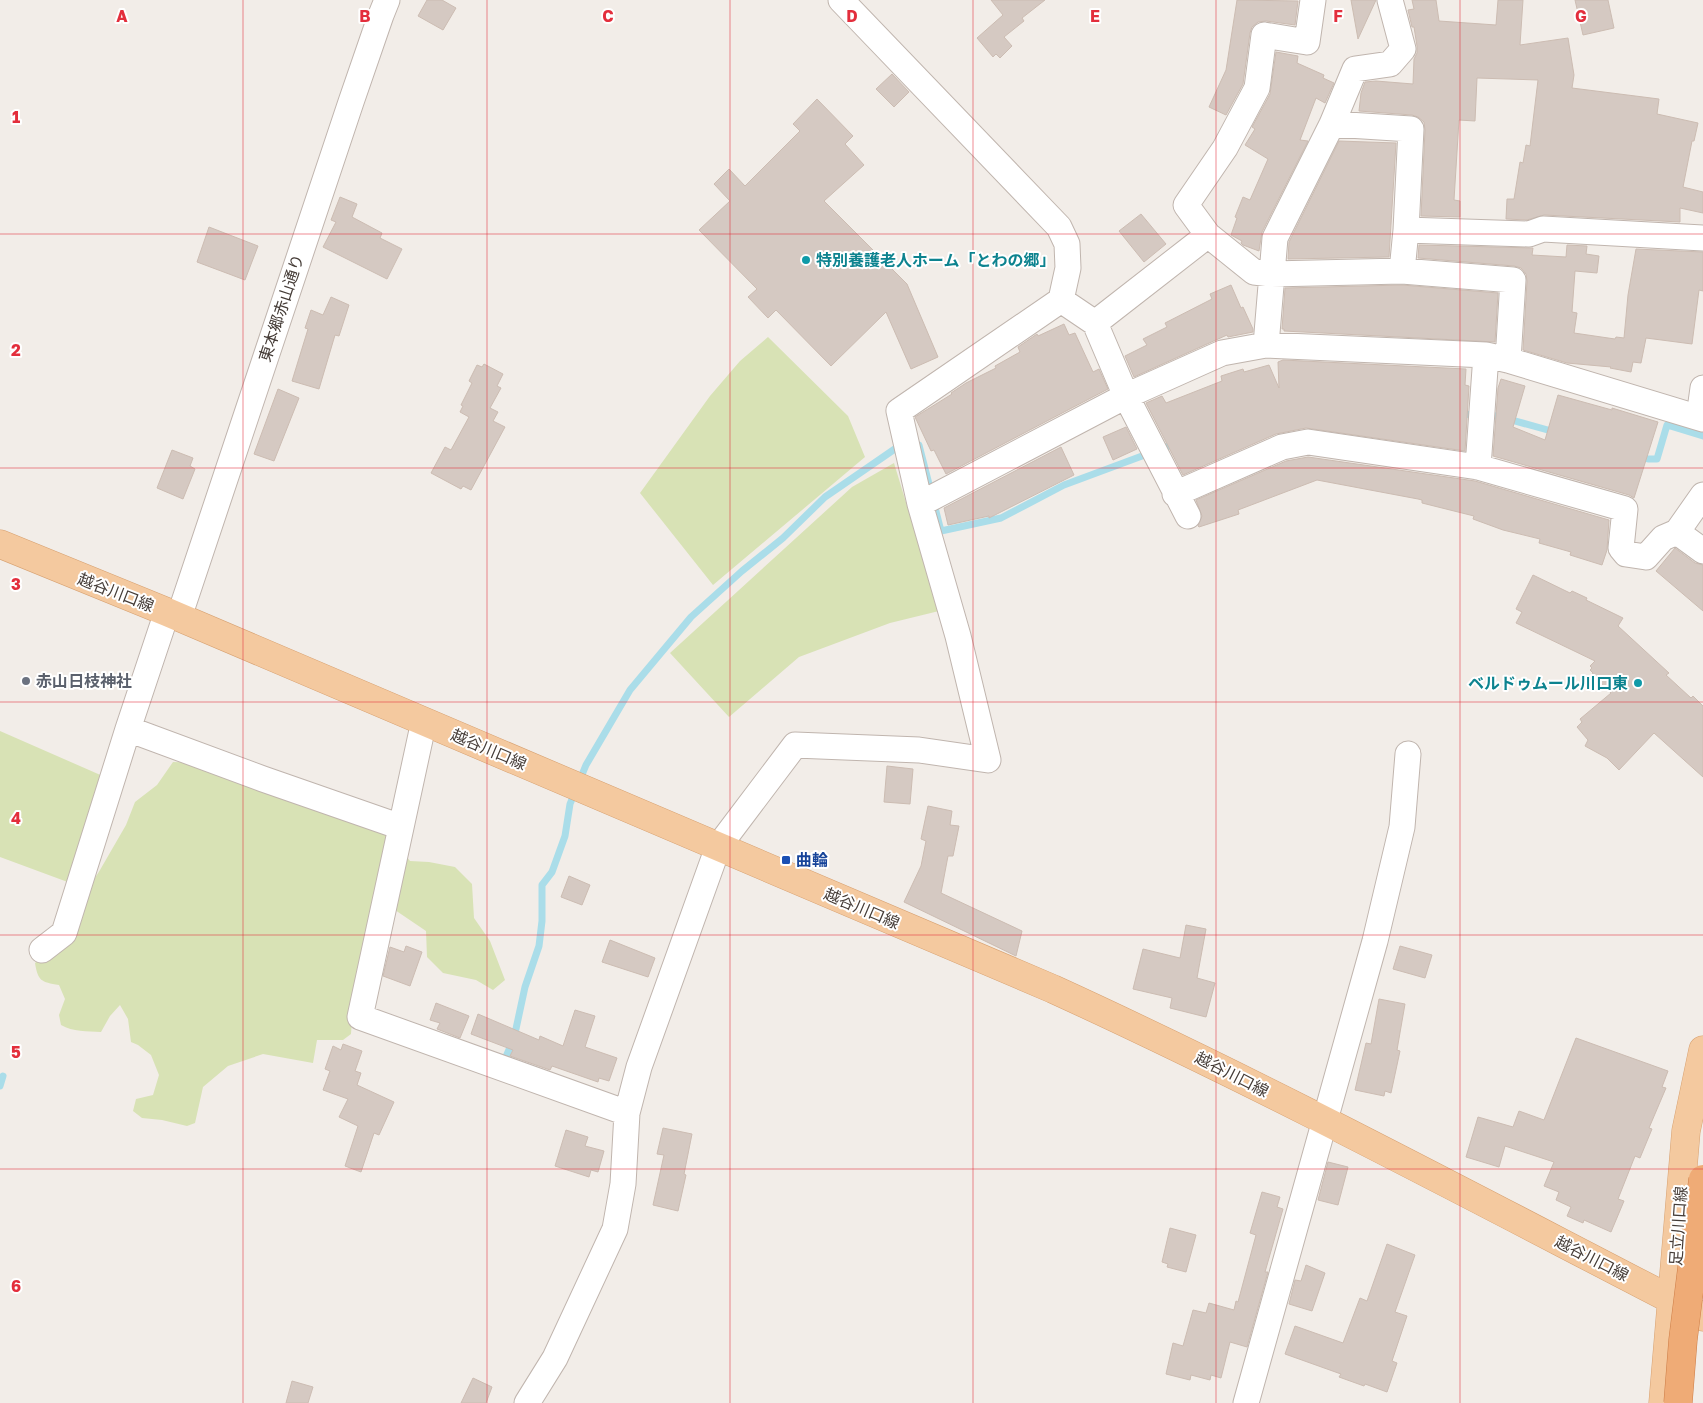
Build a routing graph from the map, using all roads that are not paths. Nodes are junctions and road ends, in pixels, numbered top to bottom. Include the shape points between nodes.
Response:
1 (387, 0) edge
2 (841, 0) edge
3 (1313, 0) edge
4 (1390, 0) edge
5 (1332, 124) junction
6 (1406, 230) junction
7 (1208, 235) junction
8 (1703, 238) edge
9 (1402, 271) junction
10 (1271, 274) junction
11 (1061, 300) junction
12 (1095, 323) junction
13 (1266, 345) junction
14 (1497, 358) junction
15 (1703, 388) edge
16 (1126, 396) junction
17 (1701, 418) edge
18 (1478, 467) junction
19 (1175, 494) junction
20 (1703, 495) edge
21 (920, 504) junction
22 (1188, 516) dead end
23 (1677, 532) junction
24 (0, 544) edge
25 (1703, 551) edge
26 (173, 614) junction
27 (424, 721) junction
28 (128, 729) junction
29 (1408, 754) dead end
30 (401, 827) junction
31 (718, 847) junction
32 (42, 950) dead end
33 (1703, 1050) edge
34 (627, 1113) junction
35 (1325, 1120) junction
36 (1703, 1179) edge
37 (1672, 1300) junction
38 (1703, 1317) edge
39 (527, 1403) edge
40 (1246, 1403) edge
41 (1663, 1403) edge
42 (1678, 1403) edge

1 - 26 street, 東本郷赤山通り
2 - 11 street via 1059,226 1067,244 1068,268
3 - 7 street via 1307,42 1264,35 1257,88 1225,148 1186,205
4 - 5 street via 1404,49 1390,64 1355,69
5 - 6 street via 1411,129
5 - 10 street via 1275,238
6 - 8 street via 1529,234 1543,229
6 - 9 street
7 - 10 street via 1254,272
7 - 12 street
9 - 10 street
9 - 14 street via 1513,280
10 - 13 street
11 - 12 street
11 - 21 street via 899,411
12 - 16 street
13 - 14 street
13 - 16 street via 1222,353
14 - 17 street
14 - 18 street
15 - 17 street
16 - 19 street
16 - 21 street
18 - 19 street via 1308,442 1282,447
18 - 23 street via 1625,509 1621,548 1626,554 1646,557 1663,538
19 - 22 street
20 - 23 street
21 - 31 street via 958,636 988,760 920,750 795,745
23 - 25 street
24 - 26 main road, 越谷川口線
26 - 27 main road, 越谷川口線
26 - 28 street, 東本郷赤山通り
27 - 30 street
27 - 31 main road, 越谷川口線
28 - 30 street
28 - 32 street, 東本郷赤山通り via 64,932
29 - 35 street via 1402,827 1375,940
30 - 34 street via 360,1017
31 - 34 street via 639,1067
31 - 35 main road, 越谷川口線 via 1053,989
33 - 37 main road, 足立川口線 via 1686,1131
34 - 39 street via 623,1184 614,1229 555,1358
35 - 37 main road, 越谷川口線
35 - 40 street
36 - 42 highway, bridge
37 - 38 main road, 越谷川口線
37 - 41 main road, 足立川口線

